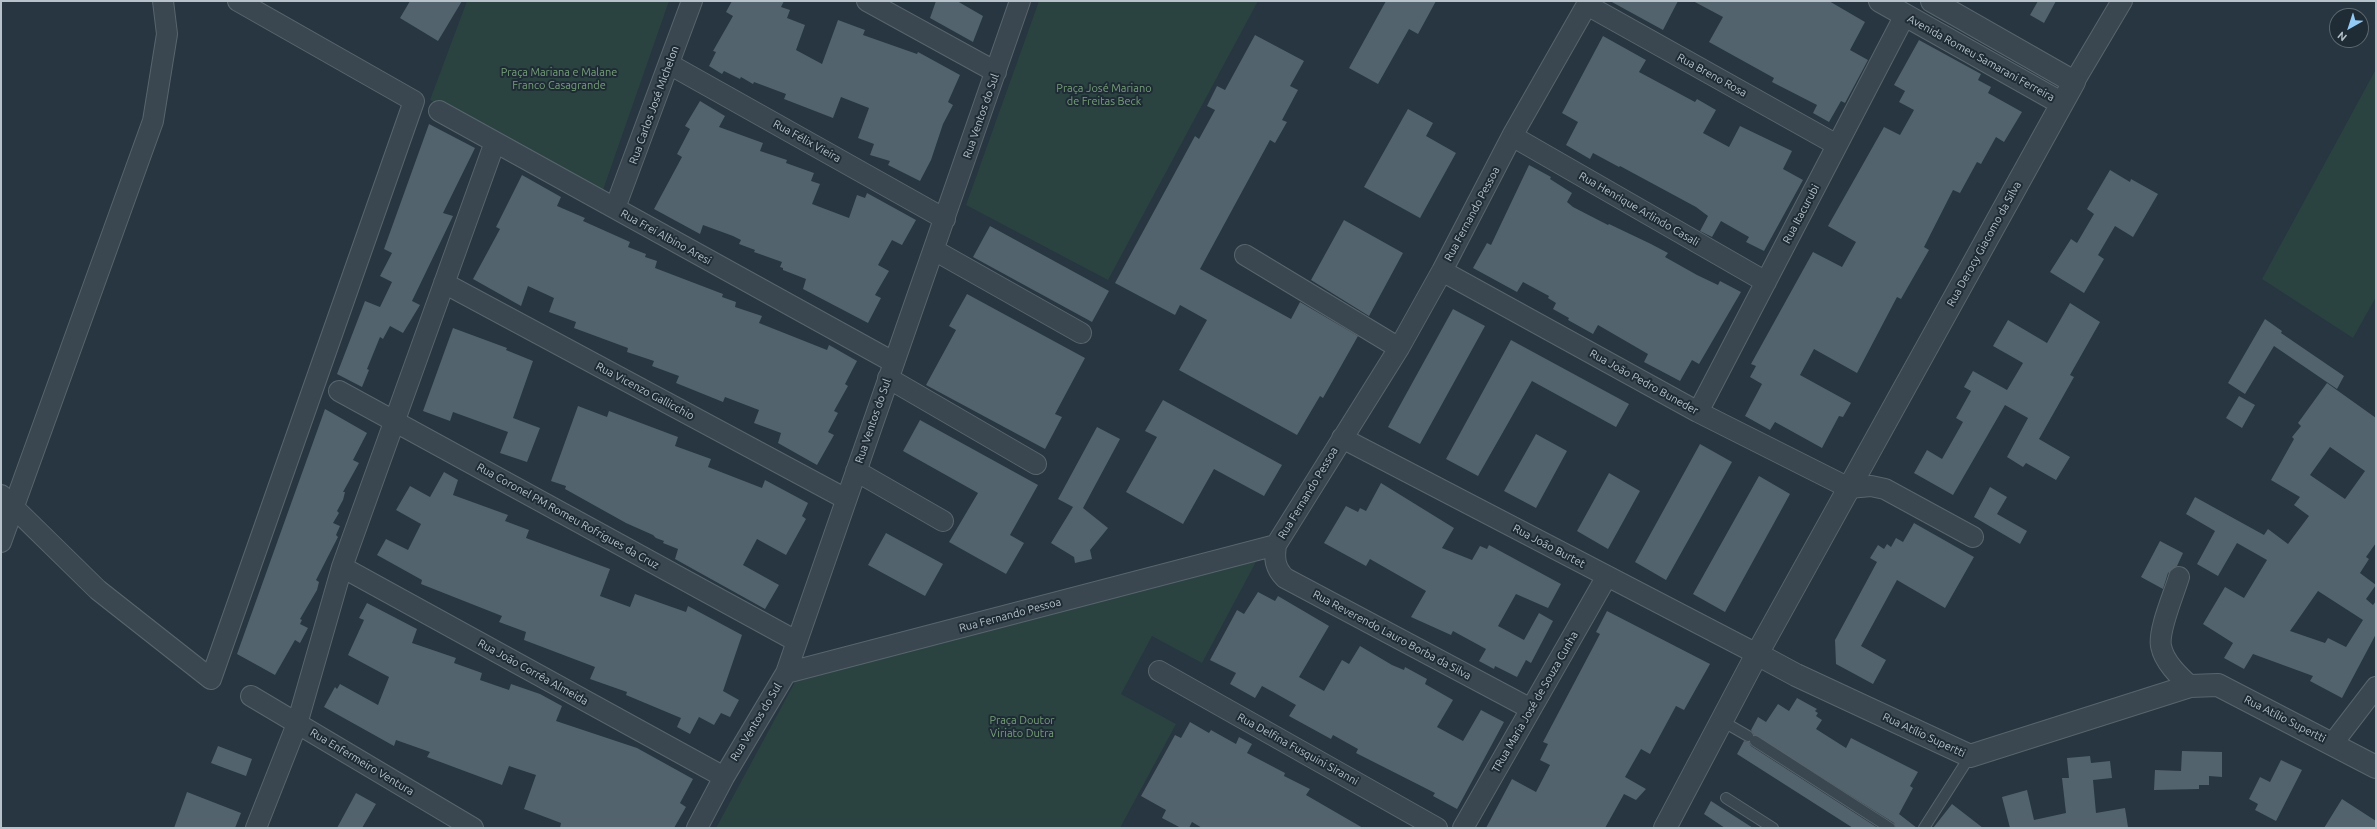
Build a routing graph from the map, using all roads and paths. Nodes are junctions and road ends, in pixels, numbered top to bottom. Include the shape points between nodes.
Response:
1 (163, 1) edge
2 (238, 1) edge
3 (692, 1) edge
4 (867, 1) edge
5 (1020, 1) edge
6 (1880, 1) edge
7 (1932, 1) edge
8 (2122, 1) edge
9 (1588, 3) edge
10 (1905, 15) junction
11 (669, 64) junction
12 (996, 72) junction
13 (2074, 82) junction
14 (2061, 103) junction
15 (439, 111) dead end
16 (1512, 136) junction
17 (495, 142) junction
18 (1837, 145) junction
19 (615, 208) junction
20 (944, 219) junction
21 (934, 250) junction
22 (1245, 254) dead end
23 (1442, 271) junction
24 (1766, 282) junction
25 (444, 283) junction
26 (1081, 333) dead end
27 (1399, 348) junction
28 (890, 370) junction
29 (339, 391) dead end
30 (1698, 412) junction
31 (394, 420) junction
32 (1342, 438) junction
33 (1036, 464) dead end
34 (856, 471) junction
35 (1849, 488) junction
36 (846, 499) junction
37 (8, 501) edge
38 (943, 521) dead end
39 (1973, 537) dead end
40 (1, 542) edge
41 (1276, 545) junction
42 (342, 567) junction
43 (1607, 576) junction
44 (2179, 577) dead end
45 (796, 641) junction
46 (1757, 654) junction
47 (1159, 671) dead end
48 (786, 673) junction
49 (2190, 686) junction
50 (2376, 687) edge
51 (251, 696) dead end
52 (1531, 709) junction
53 (1722, 721) junction
54 (297, 724) junction
55 (2333, 744) junction
56 (1970, 756) junction
57 (2376, 767) edge
58 (724, 777) junction
59 (1726, 798) dead end
60 (256, 828) edge
61 (471, 828) edge
62 (697, 828) edge
63 (1438, 828) edge
64 (1463, 828) edge
65 (1665, 828) edge
66 (1773, 828) edge
67 (1890, 828) edge
68 (1924, 828) edge

1 - 37 street via 167,34 153,121
2 - 37 street via 414,101 211,679 98,590
3 - 11 street, Rua Carlos José Michelon
4 - 12 street
5 - 12 street, Rua Ventos do Sul
6 - 10 street, Avenida Romeu Samarani Ferreira
7 - 13 street
8 - 13 street, Rua Derocy Giacomo da Silva
9 - 16 street, Rua Fernando Pessoa
9 - 18 street, Rua Breno Rosa
10 - 14 street, Avenida Romeu Samarani Ferreira
10 - 18 street, Rua Itacurubi
11 - 19 street, Rua Carlos José Michelon
11 - 20 street, Rua Félix Vieira
12 - 20 street, Rua Ventos do Sul
13 - 14 street, Rua Derocy Giacomo da Silva
14 - 35 street, Rua Derocy Giacomo da Silva
15 - 17 street, Rua Frei Albino Aresi
16 - 23 street, Rua Fernando Pessoa
16 - 24 street, Rua Henrique Arlindo Casali
17 - 19 street, Rua Frei Albino Aresi
17 - 25 street
18 - 24 street, Rua Itacurubi
19 - 28 street, Rua Frei Albino Aresi
20 - 21 street, Rua Ventos do Sul
21 - 26 street
21 - 28 street, Rua Ventos do Sul
22 - 27 street
23 - 27 street, Rua Fernando Pessoa
23 - 30 street, Rua João Pedro Buneder
24 - 30 street, Rua Itacurubi
25 - 31 street
25 - 36 street, Rua Vicenzo Gallicchio
27 - 32 street, Rua Fernando Pessoa
28 - 33 street, Rua Frei Albino Aresi
28 - 34 street, Rua Ventos do Sul
29 - 31 street, Rua Coronel PM Romeu Rofrigues da Cruz
30 - 35 street, Rua João Pedro Buneder
31 - 42 street
31 - 45 street, Rua Coronel PM Romeu Rofrigues da Cruz
32 - 41 street, Rua Fernando Pessoa
32 - 43 street, Rua João Burtet
34 - 36 street, Rua Ventos do Sul
34 - 38 street
35 - 39 street via 1871,486 1885,489
35 - 46 street
36 - 45 street, Rua Ventos do Sul
37 - 40 street
41 - 48 street, Rua Fernando Pessoa
41 - 52 street, Rua Reverendo Lauro Borba da Silva via 1274,558 1285,578
42 - 54 street
42 - 58 street, Rua João Corrêa Almeida
43 - 46 street, Rua João Burtet
43 - 52 street, TRua Maria José de Souza Cunha
44 - 49 street via 2161,646 2168,662
45 - 48 street, Rua Ventos do Sul
46 - 53 street
46 - 56 street, Rua Atílio Supertti via 1796,675
47 - 63 street, Rua Delfina Fusquini Siranni
48 - 58 street, Rua Ventos do Sul
49 - 55 street, Rua Atílio Supertti via 2218,685
49 - 56 street, Rua Atílio Supertti
50 - 55 street
51 - 54 street, Rua Enfermeiro Ventura
52 - 64 street, TRua Maria José de Souza Cunha
53 - 65 street
53 - 67 lane
54 - 60 street
54 - 61 street, Rua Enfermeiro Ventura
55 - 57 street, Rua Atílio Supertti
56 - 68 lane
58 - 62 street, Rua Ventos do Sul
59 - 66 lane

